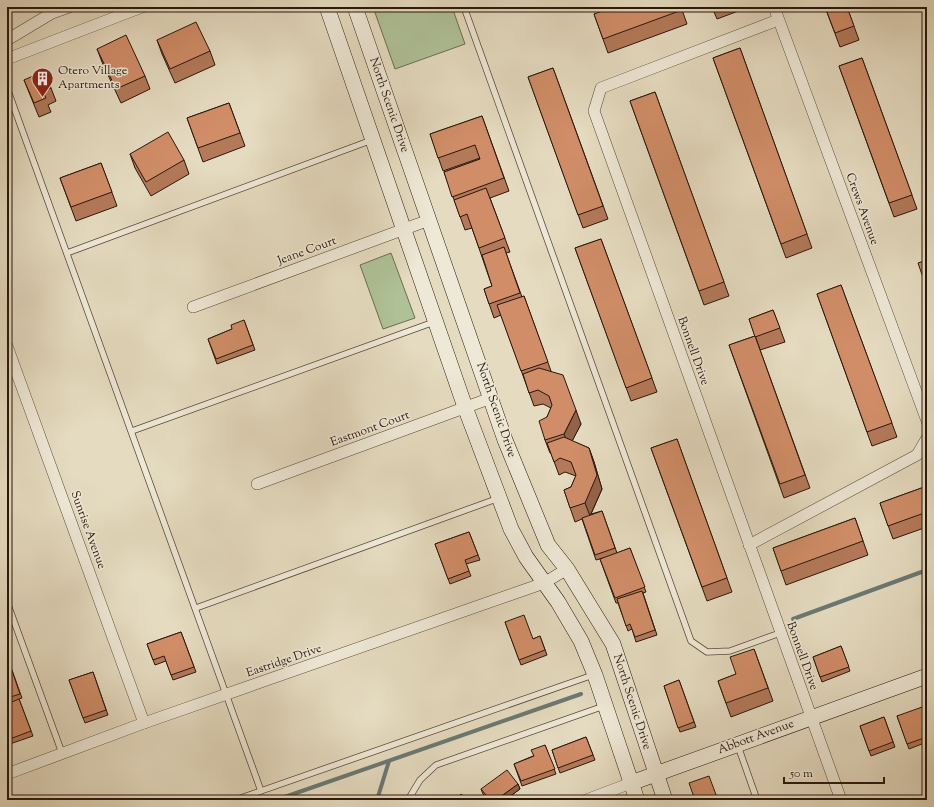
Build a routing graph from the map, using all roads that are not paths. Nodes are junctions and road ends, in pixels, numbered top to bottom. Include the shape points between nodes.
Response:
1 (69, 7) edge
2 (142, 7) edge
3 (327, 7) edge
4 (355, 7) edge
5 (464, 7) edge
6 (774, 7) edge
7 (778, 20) junction
8 (7, 40) edge
9 (7, 59) edge
10 (7, 88) edge
11 (373, 140) junction
12 (430, 220) junction
13 (404, 229) junction
14 (67, 253) junction
15 (193, 307) dead end
16 (436, 321) junction
17 (7, 346) edge
18 (491, 398) junction
19 (465, 407) junction
20 (927, 421) edge
21 (132, 431) junction
22 (927, 438) edge
23 (257, 484) dead end
24 (499, 498) junction
25 (749, 545) junction
26 (567, 569) junction
27 (544, 583) junction
28 (7, 602) edge
29 (196, 608) junction
30 (780, 633) junction
31 (595, 675) junction
32 (927, 676) edge
33 (227, 694) junction
34 (605, 706) junction
35 (811, 717) junction
36 (144, 723) junction
37 (737, 744) junction
38 (62, 753) junction
39 (656, 773) junction
40 (7, 774) edge
41 (631, 783) junction
42 (262, 791) junction
43 (235, 800) edge
44 (408, 800) edge
45 (586, 800) edge
46 (637, 800) edge
47 (665, 800) edge
48 (757, 800) edge
49 (841, 800) edge

1 - 8 street via 52,13
2 - 9 street
3 - 11 main road
4 - 12 main road, North Scenic Drive
5 - 30 lane via 691,641 708,652 730,652
6 - 7 street, Crews Avenue
7 - 20 street, Crews Avenue
7 - 25 street, Bonnell Drive via 601,88 594,111
10 - 14 lane
11 - 13 main road
11 - 14 lane
12 - 13 street, Jeane Court
12 - 18 main road, North Scenic Drive
13 - 15 street, Jeane Court
13 - 16 main road
14 - 21 lane
16 - 19 main road
16 - 21 lane
17 - 36 street, Sunrise Avenue
18 - 19 street, Eastmont Court
18 - 26 main road, North Scenic Drive via 505,440 548,545
19 - 23 street, Eastmont Court
19 - 24 main road
21 - 29 lane
22 - 25 street via 918,455
24 - 27 main road via 511,529
24 - 29 lane
25 - 30 street, Bonnell Drive
26 - 27 street, Eastridge Drive
26 - 39 main road, North Scenic Drive via 613,644
27 - 31 main road via 580,641
27 - 33 street, Eastridge Drive
28 - 38 lane
29 - 33 lane
30 - 35 street, Bonnell Drive
31 - 34 main road
31 - 42 lane
32 - 35 main road, Abbott Avenue
33 - 36 street, Eastridge Drive
33 - 42 lane
34 - 41 main road
34 - 44 lane via 436,765 420,780
35 - 37 main road, Abbott Avenue
35 - 49 street, Bonnell Drive
36 - 38 street, Eastridge Drive
37 - 39 main road, Abbott Avenue
37 - 48 lane
38 - 40 street, Eastridge Drive
39 - 41 main road, Abbott Avenue
39 - 47 main road, North Scenic Drive
41 - 45 street, Abbott Avenue
41 - 46 main road
42 - 43 lane

